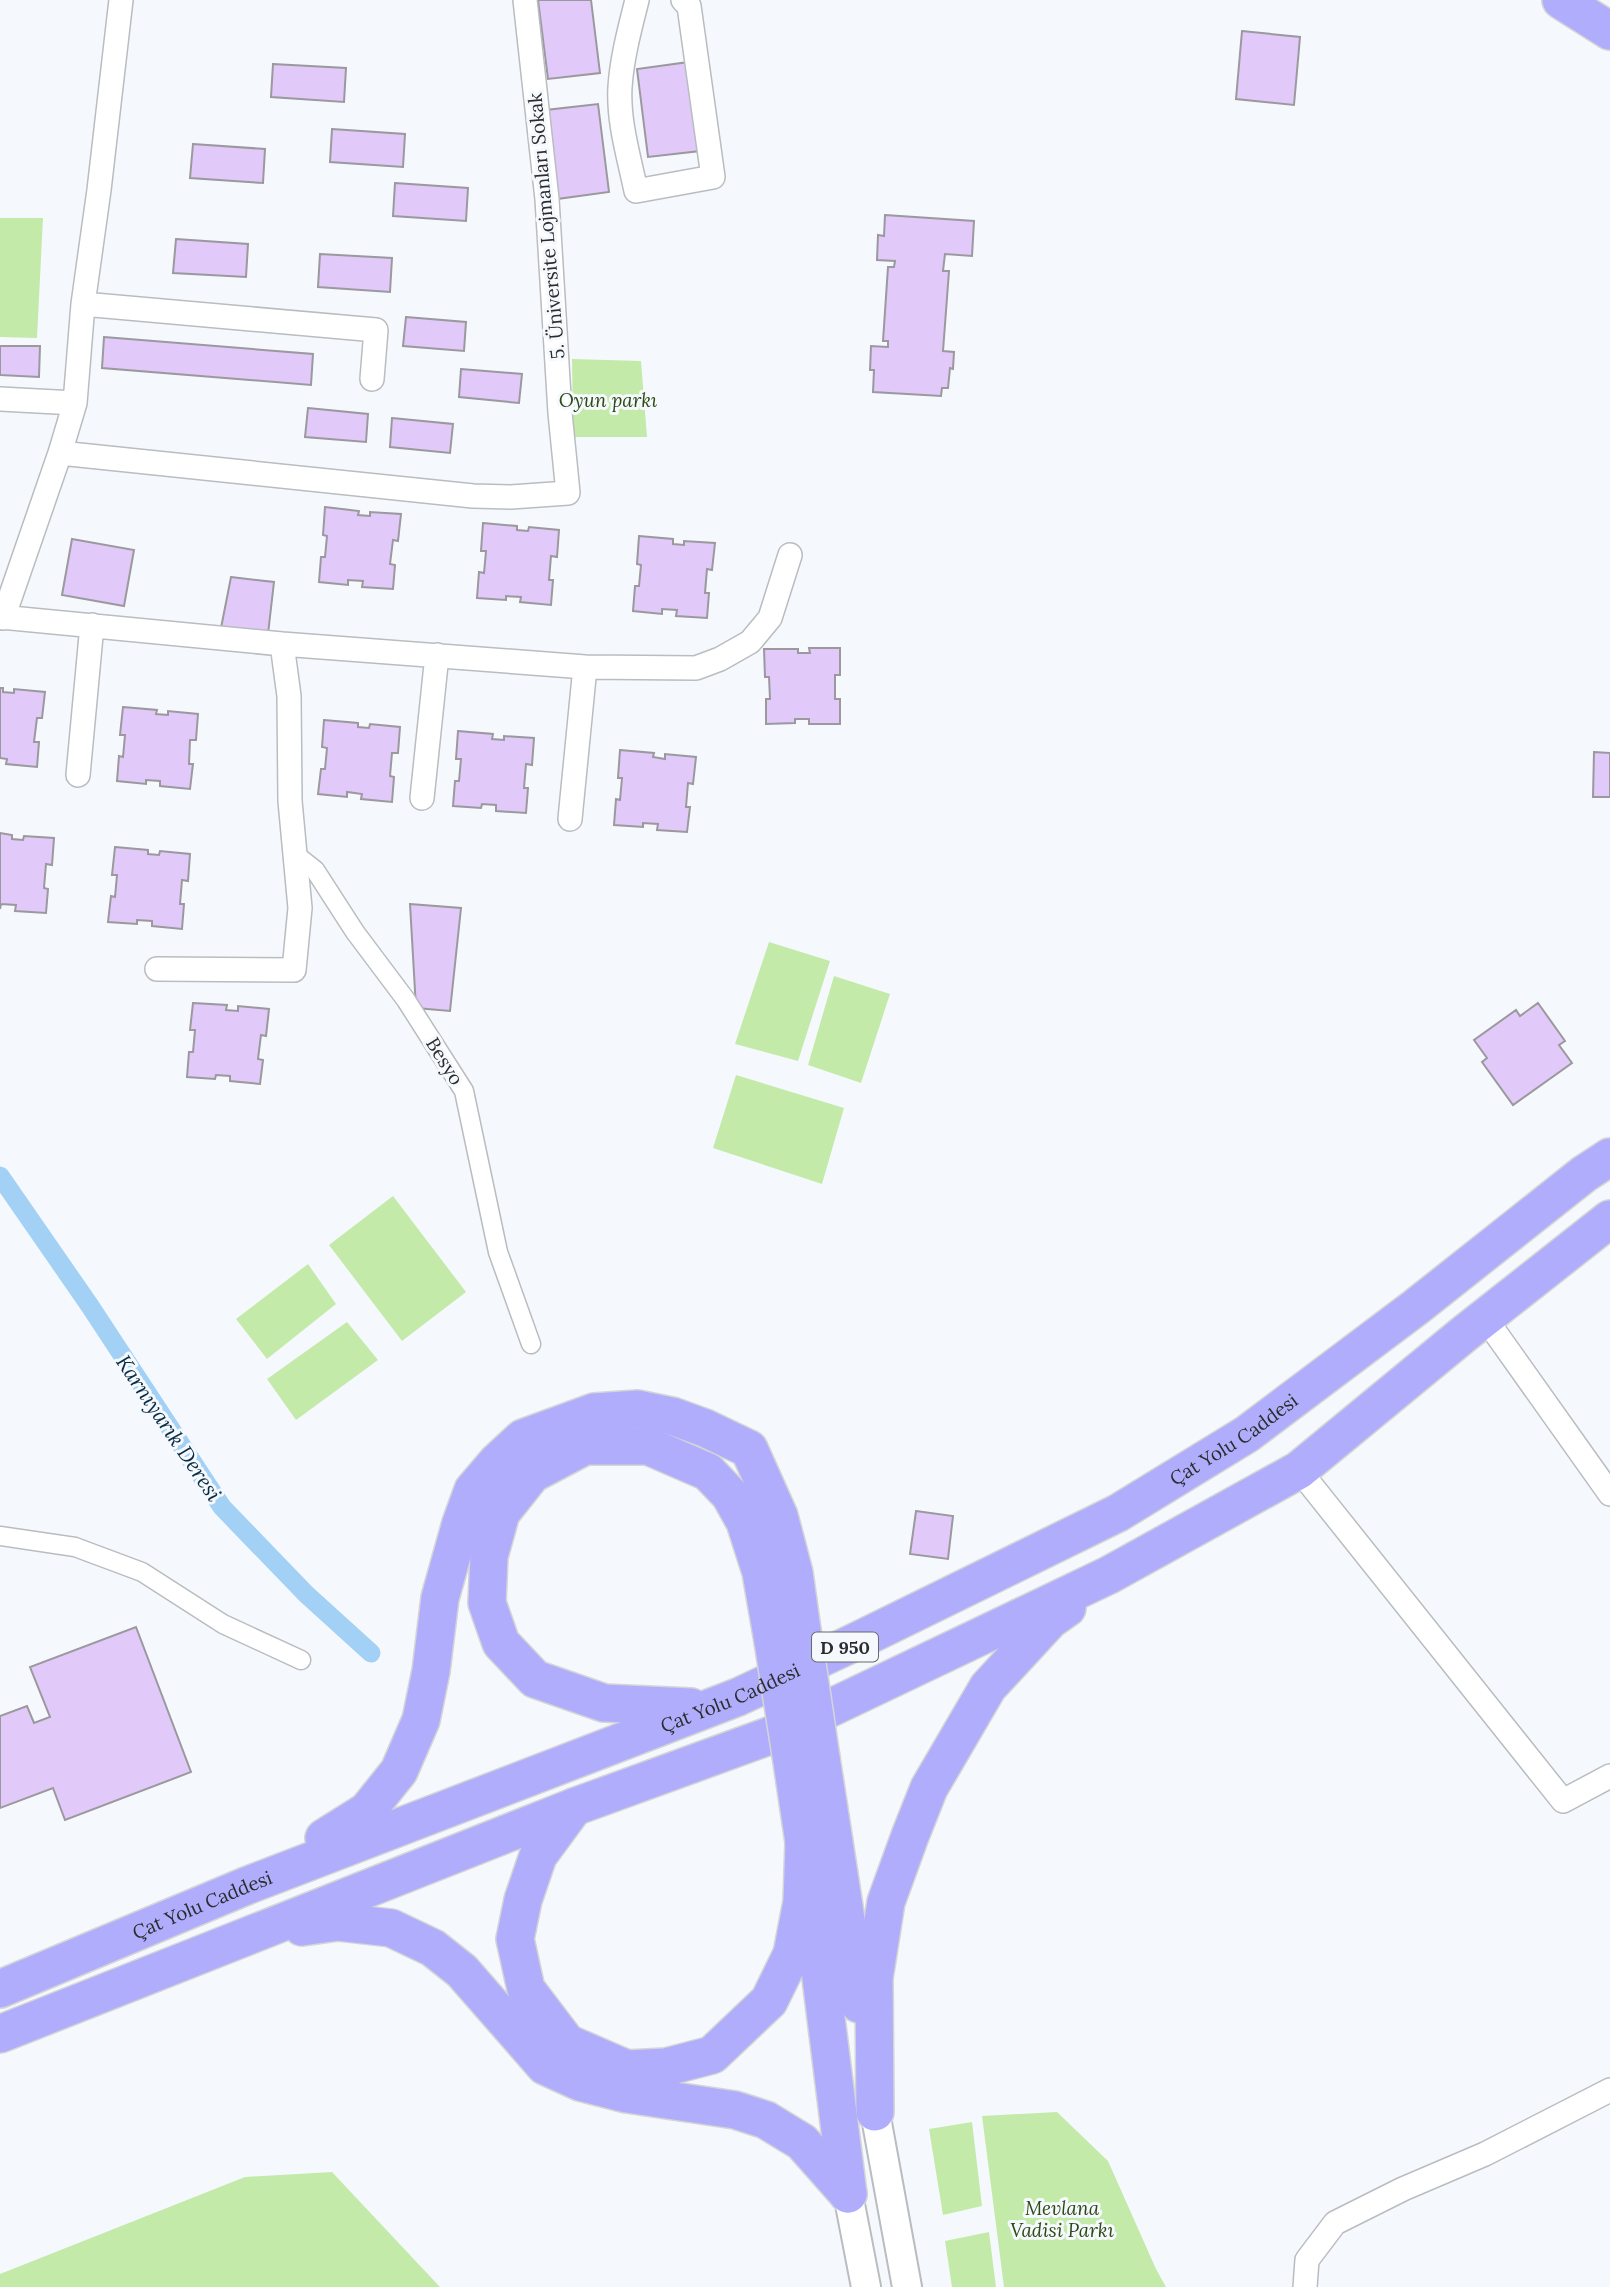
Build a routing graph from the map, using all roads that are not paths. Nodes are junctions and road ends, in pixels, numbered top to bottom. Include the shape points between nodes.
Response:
1 (121, 0) edge
2 (525, 0) edge
3 (637, 0) edge
4 (683, 0) edge
5 (1561, 0) edge
6 (1610, 31) edge
7 (83, 304) junction
8 (372, 379) dead end
9 (0, 399) edge
10 (75, 403) junction
11 (60, 453) junction
12 (790, 555) dead end
13 (2, 617) edge
14 (92, 625) junction
15 (282, 644) junction
16 (437, 655) junction
17 (585, 667) junction
18 (78, 775) dead end
19 (422, 798) dead end
20 (569, 819) dead end
21 (296, 855) junction
22 (157, 970) dead end
23 (1610, 1157) edge
24 (1610, 1219) edge
25 (1485, 1318) junction
26 (531, 1344) dead end
27 (1298, 1470) junction
28 (1610, 1494) edge
29 (0, 1536) edge
30 (1110, 1575) junction
31 (788, 1636) junction
32 (301, 1660) dead end
33 (706, 1707) junction
34 (806, 1757) junction
35 (1610, 1776) edge
36 (574, 1807) junction
37 (804, 1842) junction
38 (246, 1886) junction
39 (260, 1932) junction
40 (0, 1989) edge
41 (0, 2034) edge
42 (1610, 2090) edge
43 (875, 2112) junction
44 (848, 2194) junction
45 (866, 2287) edge
46 (907, 2287) edge
47 (1305, 2287) edge

1 - 7 street
2 - 11 street, 5. Üniversite Lojmanları Sokak via 547,199 568,494 473,496
3 - 4 street via 620,88 622,125 636,191 713,177 689,6
5 - 6 highway
7 - 8 street via 376,330
7 - 10 street
9 - 10 street
10 - 11 street
11 - 13 street
12 - 17 street via 770,618 750,642 720,659 696,668
13 - 14 street
14 - 15 street
14 - 18 street
15 - 16 street
15 - 21 street via 289,696 290,801
16 - 17 street
16 - 19 street
17 - 20 street
21 - 22 street via 300,908 294,970
21 - 26 street, Besyo via 315,870 464,1091 498,1252
23 - 33 highway, Çat Yolu Caddesi / D 950 via 1247,1434 1118,1513 851,1644 738,1697
24 - 25 highway, D 950
25 - 27 highway, D 950
25 - 28 street
27 - 30 highway, D 950
27 - 35 street via 1563,1801
29 - 32 street via 75,1547 142,1572 223,1624
30 - 36 highway, D 950 via 780,1732
30 - 43 highway via 1051,1620 988,1687 929,1788 884,1915 874,1978
31 - 33 highway via 745,1522 730,1495 708,1472 649,1446 585,1446 532,1475 501,1513 489,1556 487,1603 501,1643 536,1679 604,1703
31 - 34 highway, bridge
31 - 38 highway via 794,1573 779,1516 749,1449 705,1427 638,1409 594,1412 523,1438 472,1490 440,1598 421,1720 398,1771 367,1811
33 - 38 highway, Çat Yolu Caddesi / D 950
34 - 37 highway
34 - 43 highway
36 - 37 highway via 538,1856 523,1900 516,1939 526,1989 567,2043 627,2069 666,2067 712,2055 769,2001 792,1954 802,1902
36 - 39 highway, D 950
37 - 44 highway
38 - 40 highway, Çat Yolu Caddesi / D 950
39 - 41 highway, D 950
39 - 44 highway via 338,1922 391,1928 433,1948 462,1971 545,2066 580,2082 627,2094 735,2110 766,2120 802,2142
42 - 47 street via 1335,2223 1307,2260
43 - 46 street
44 - 45 street

